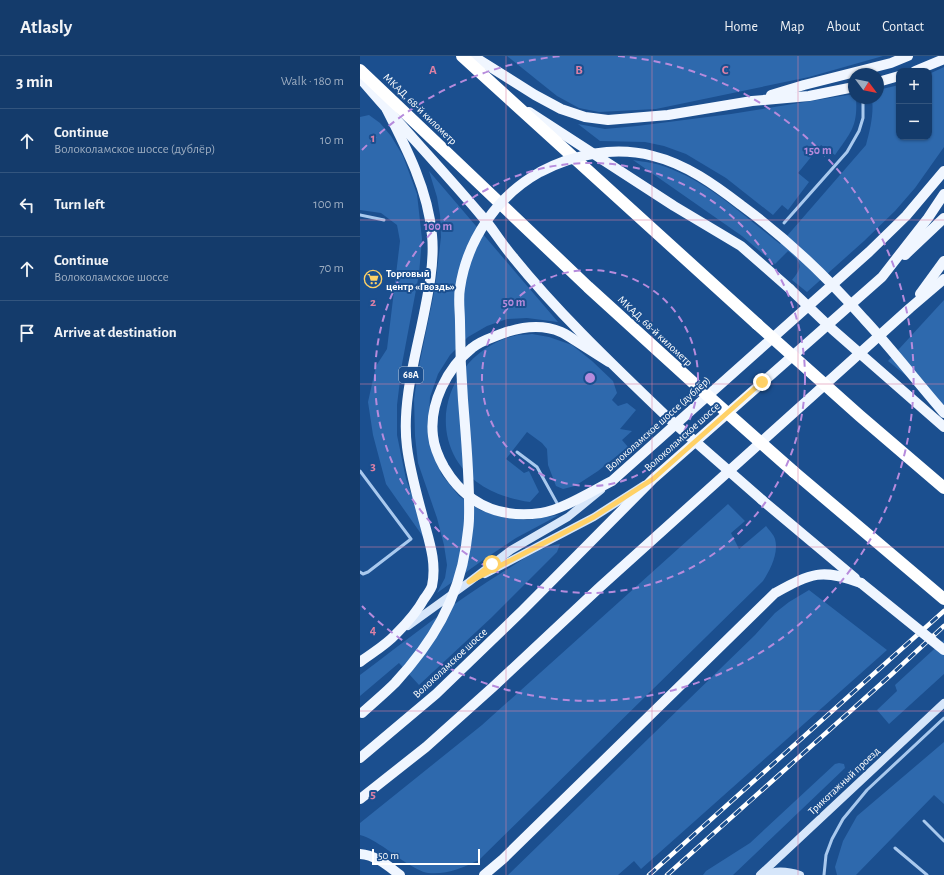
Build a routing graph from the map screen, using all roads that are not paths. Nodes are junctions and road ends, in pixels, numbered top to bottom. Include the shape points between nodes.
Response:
1 (462, 56) edge
2 (473, 56) edge
3 (908, 56) edge
4 (944, 58) edge
5 (922, 68) edge
6 (360, 70) edge
7 (896, 77) edge
8 (360, 78) edge
9 (884, 80) edge
10 (848, 88) edge
11 (508, 98) junction
12 (752, 101) junction
13 (863, 104) edge
14 (387, 110) junction
15 (944, 171) edge
16 (944, 194) edge
17 (360, 215) edge
18 (944, 218) edge
19 (384, 220) dead end
20 (784, 223) dead end
21 (944, 261) edge
22 (882, 277) junction
23 (944, 279) edge
24 (910, 308) junction
25 (610, 362) junction
26 (944, 413) edge
27 (944, 427) edge
28 (517, 452) dead end
29 (360, 471) edge
30 (653, 479) junction
31 (612, 481) junction
32 (944, 488) edge
33 (559, 507) junction
34 (360, 572) edge
35 (469, 582) junction
36 (861, 583) junction
37 (944, 599) edge
38 (395, 635) junction
39 (944, 650) edge
40 (360, 662) edge
41 (944, 703) edge
42 (361, 714) edge
43 (944, 718) edge
44 (360, 758) edge
45 (360, 799) edge
46 (924, 821) dead end
47 (944, 840) edge
48 (895, 848) dead end
49 (360, 854) edge
50 (400, 875) edge
51 (484, 875) edge
52 (760, 875) edge
53 (764, 875) edge
54 (800, 875) edge
55 (824, 875) edge
56 (926, 875) edge

1 - 11 highway
2 - 12 main road via 535,95 561,109 585,117 608,120 668,115
3 - 12 main road via 891,63
4 - 5 main road
6 - 37 highway, МКАД, 68-й километр, bridge via 698,388
7 - 9 main road
8 - 14 main road, 68A
10 - 12 main road via 809,96
11 - 27 main road, bridge via 674,206 741,246 832,330
11 - 32 highway, bridge via 757,324
13 - 20 lane via 863,118 859,131 847,152
14 - 25 main road via 481,215 512,257
14 - 38 main road, 68A via 422,186 432,236 432,262 411,371 406,425 413,481 433,553 434,572 431,588 420,606
15 - 31 main road, Волоколамское шоссе (дублёр) via 906,216 869,252
16 - 22 main road, Волоколамское шоссе
17 - 19 lane
18 - 22 main road
21 - 24 main road
22 - 30 main road, Волоколамское шоссе
23 - 24 main road
24 - 45 main road via 426,747
25 - 33 main road via 561,332 526,328 487,339 472,348 456,363 441,386 434,410 433,436 439,458 464,493 480,504 499,512 520,515 543,513
25 - 36 main road, bridge via 666,416
26 - 42 main road, bridge via 864,318 826,279 794,247 718,187 686,169 655,156 635,153 584,155 553,165 510,193 493,212 467,259 460,290 460,366 468,468 469,520 463,566 447,612 426,645 395,682
28 - 33 lane via 537,467
29 - 34 lane via 411,539 368,572
30 - 35 main road via 594,517
30 - 44 main road, Волоколамское шоссе via 436,694
31 - 33 main road
31 - 35 main road, Волоколамское шоссе (дублёр) via 568,517 511,550
35 - 38 main road, Волоколамское шоссе (дублёр)
36 - 39 main road, bridge
36 - 51 main road via 826,573 808,576 775,593
38 - 40 main road, Волоколамское шоссе (дублёр)
41 - 52 main road, Трикотажный проезд
43 - 55 lane via 867,790 843,819 826,855
46 - 47 lane
48 - 56 lane
49 - 50 main road via 376,858
53 - 54 main road via 778,871

